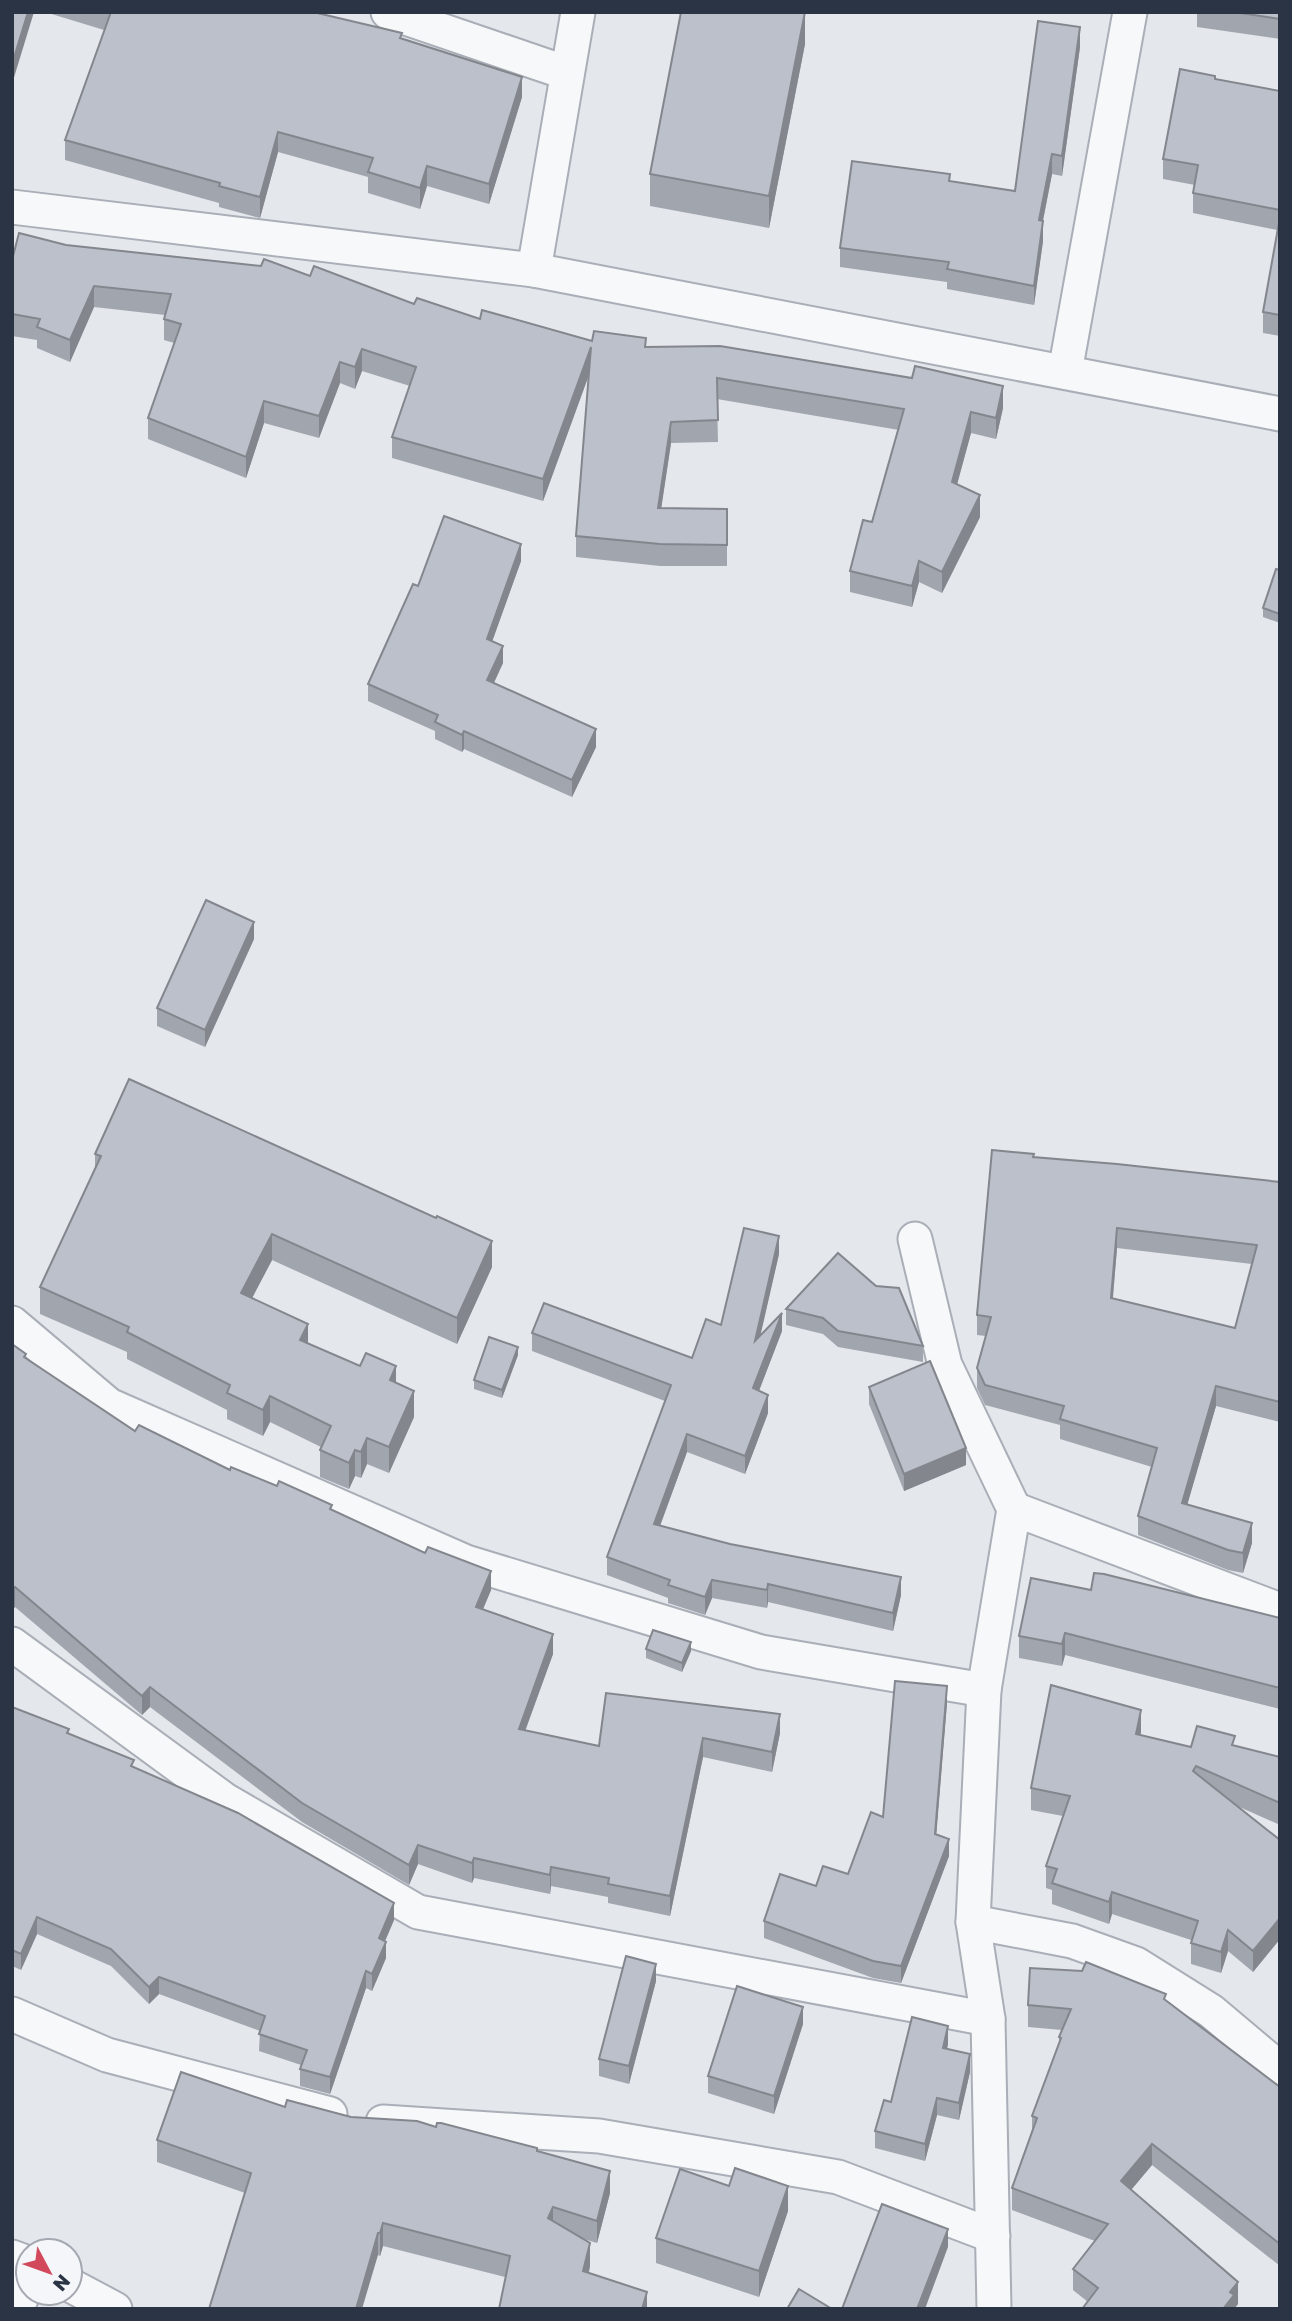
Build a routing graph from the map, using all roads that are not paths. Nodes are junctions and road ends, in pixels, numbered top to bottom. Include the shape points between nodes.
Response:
1 (388, 12) edge
2 (578, 12) edge
3 (1129, 12) edge
4 (567, 73) junction
5 (12, 206) edge
6 (534, 270) junction
7 (1065, 372) junction
8 (1280, 414) edge
9 (915, 1240) dead end
10 (12, 1323) edge
11 (1014, 1509) junction
12 (1280, 1609) edge
13 (12, 1644) edge
14 (984, 1690) junction
15 (973, 1922) junction
16 (12, 2014) edge
17 (988, 2019) junction
18 (1280, 2069) edge
19 (993, 2236) junction
20 (84, 2292) edge
21 (115, 2309) edge
22 (994, 2309) edge

1 - 4 street
2 - 4 street
3 - 7 street
4 - 6 street
5 - 6 street
6 - 7 street
7 - 8 street
9 - 11 street via 946,1365
10 - 14 street via 109,1405 466,1562 761,1652
11 - 12 street
11 - 14 street
13 - 17 street via 225,1800 418,1912
14 - 15 street
15 - 17 street
15 - 18 street via 1072,1941 1136,1964 1211,2011
16 - 19 street via 107,2055 352,2120 600,2136 838,2177
17 - 19 street
19 - 22 street
20 - 21 street

